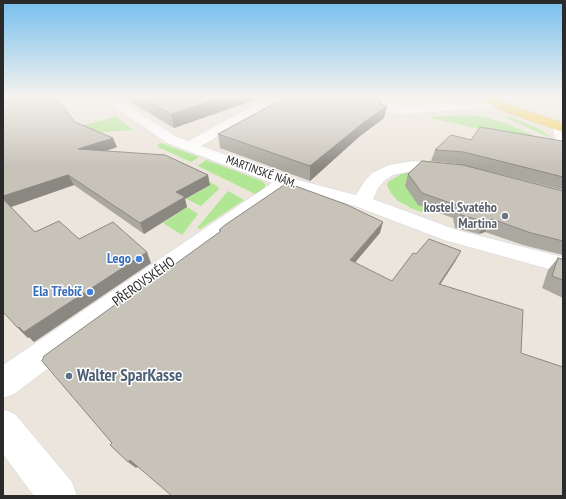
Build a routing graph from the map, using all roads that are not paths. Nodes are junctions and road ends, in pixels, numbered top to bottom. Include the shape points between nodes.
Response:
1 (142, 120) edge
2 (235, 120) edge
3 (542, 120) edge
4 (561, 127) edge
5 (563, 141) edge
6 (190, 146) junction
7 (460, 170) edge
8 (285, 182) junction
9 (362, 202) junction
10 (563, 265) edge
11 (3, 383) edge
12 (3, 426) edge
13 (58, 496) edge

1 - 6 street, MARTINSKÉ NÁM. via 172,140
2 - 6 street
3 - 4 main road
4 - 5 street
6 - 8 street, MARTINSKÉ NÁM.
7 - 9 street via 413,166 395,168 378,177
8 - 9 street, MARTINSKÉ NÁM.
8 - 11 street, PŘEROVSKÉHO
9 - 10 street, MARTINSKÉ NÁM. via 451,235
12 - 13 street

